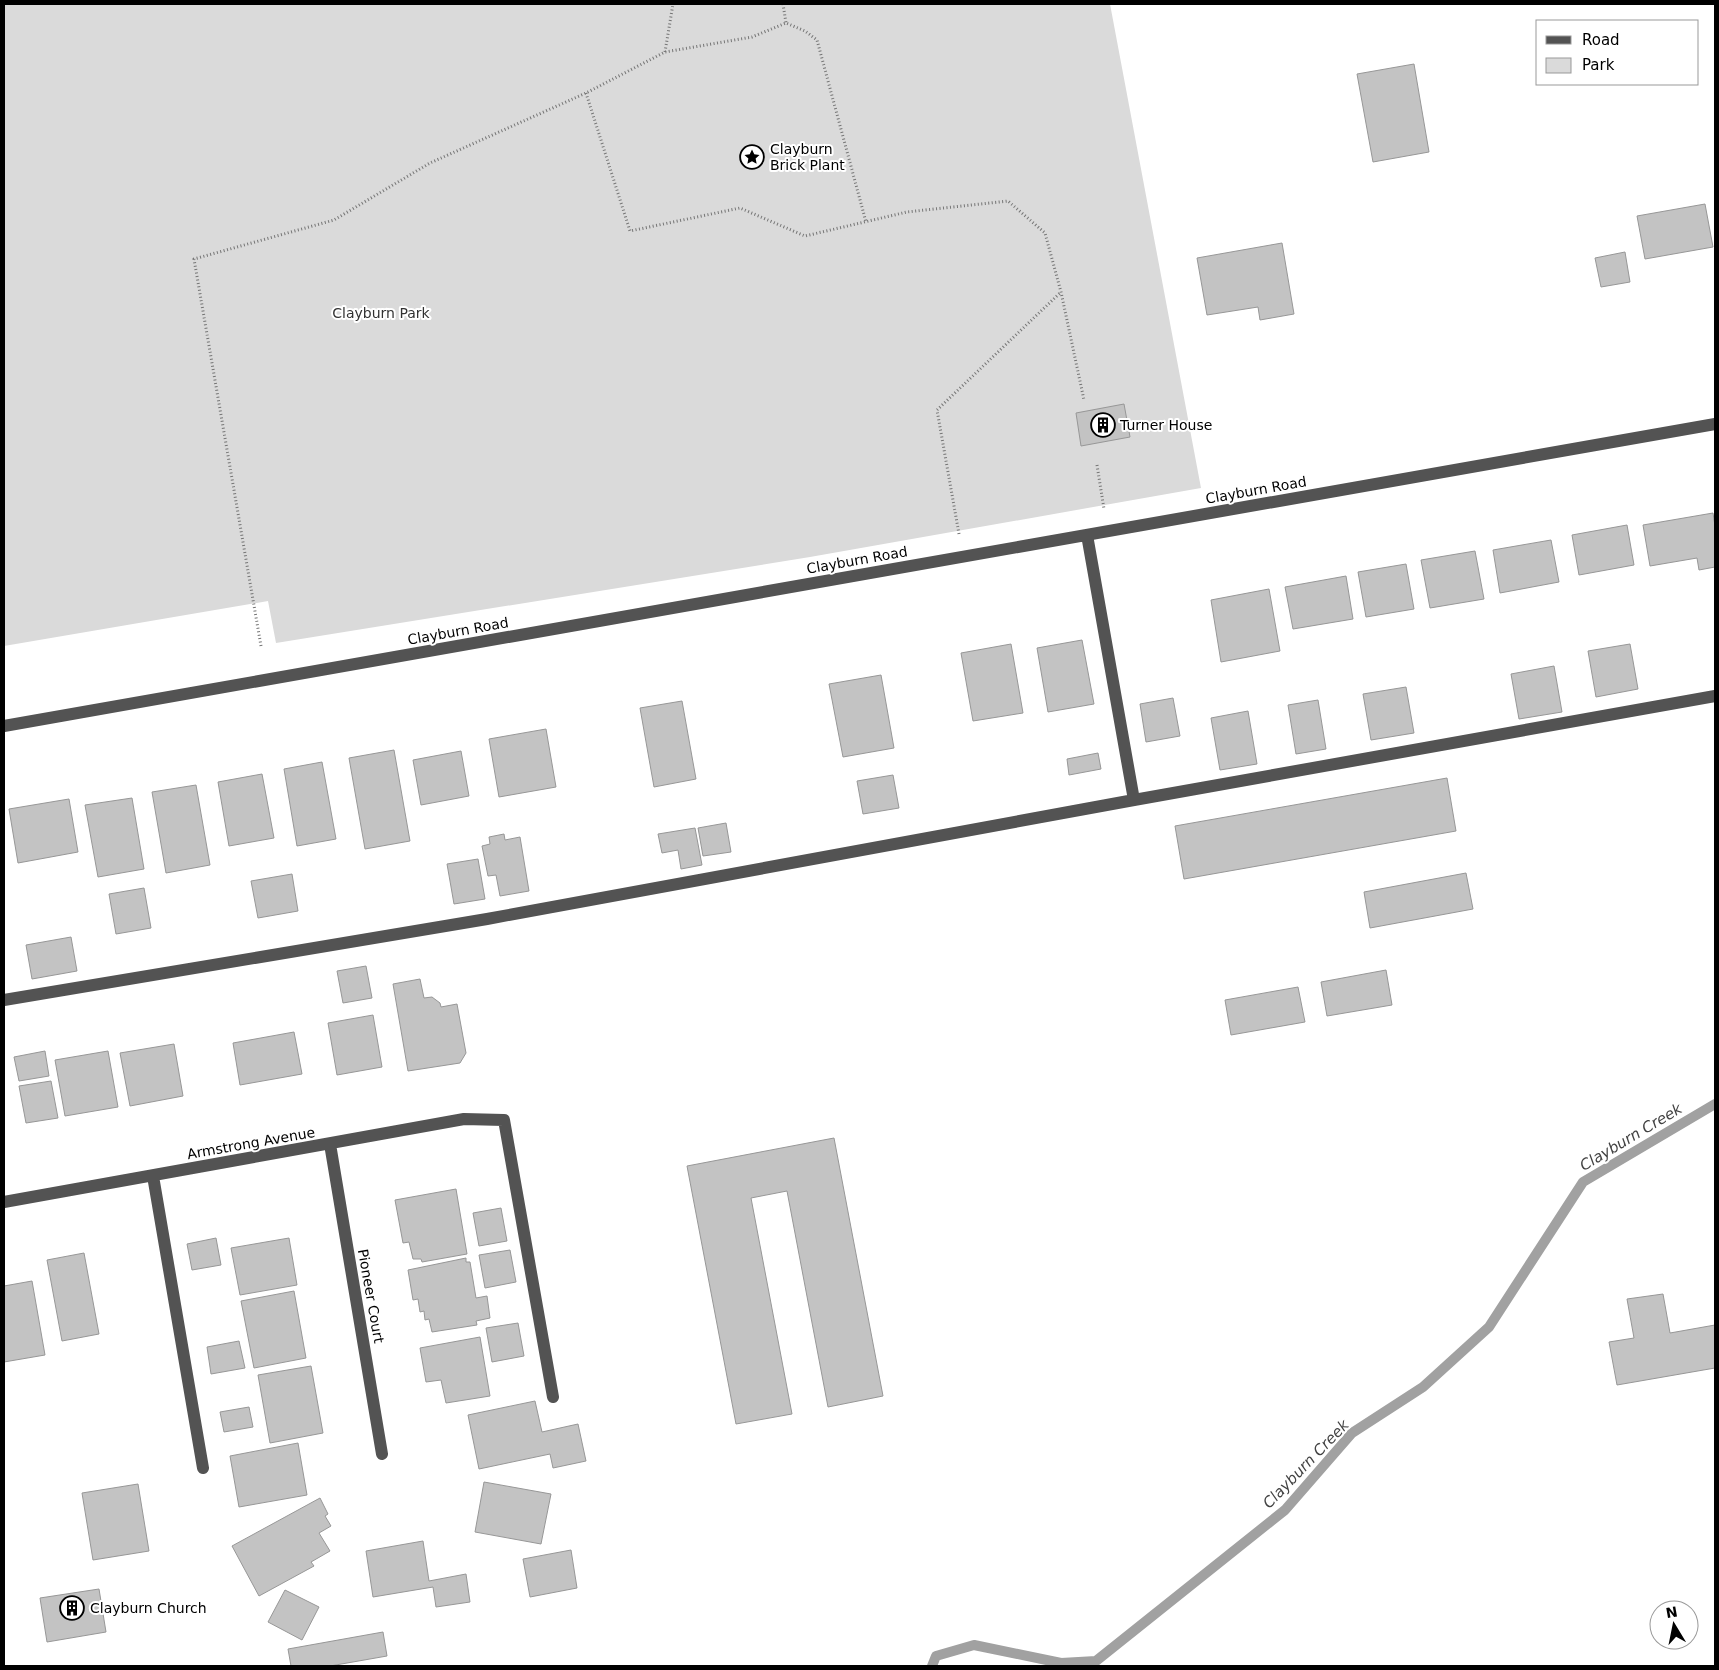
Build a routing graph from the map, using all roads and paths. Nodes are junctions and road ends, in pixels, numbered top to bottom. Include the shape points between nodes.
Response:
1 (673, 4) edge
2 (783, 4) edge
3 (786, 23) junction
4 (665, 52) junction
5 (586, 93) junction
6 (866, 222) junction
7 (1061, 292) junction
8 (1084, 400) dead end
9 (1715, 424) edge
10 (1097, 465) dead end
11 (1108, 532) junction
12 (1087, 535) junction
13 (963, 557) junction
14 (260, 646) dead end
15 (1715, 696) edge
16 (4, 726) edge
17 (1134, 800) junction
18 (4, 1000) edge
19 (330, 1144) junction
20 (153, 1176) junction
21 (4, 1202) edge
22 (553, 1396) dead end
23 (382, 1454) dead end
24 (203, 1468) dead end

1 - 4 path
2 - 3 path
3 - 4 path via 752,37
3 - 6 path via 817,40
4 - 5 path
5 - 6 path via 630,231 740,208 805,236
5 - 14 path via 430,163 334,220 194,259
6 - 7 path via 907,212 1008,201 1045,233
7 - 8 path
7 - 13 path via 937,410
9 - 11 street, Clayburn Road
10 - 11 path
11 - 12 street, Clayburn Road
12 - 13 street, Clayburn Road
12 - 17 street
13 - 16 street, Clayburn Road
15 - 17 street
17 - 18 street via 487,919
19 - 20 street, Armstrong Avenue
19 - 22 street, Armstrong Avenue via 464,1120 504,1120
19 - 23 street, Pioneer Court
20 - 21 street, Armstrong Avenue
20 - 24 street

